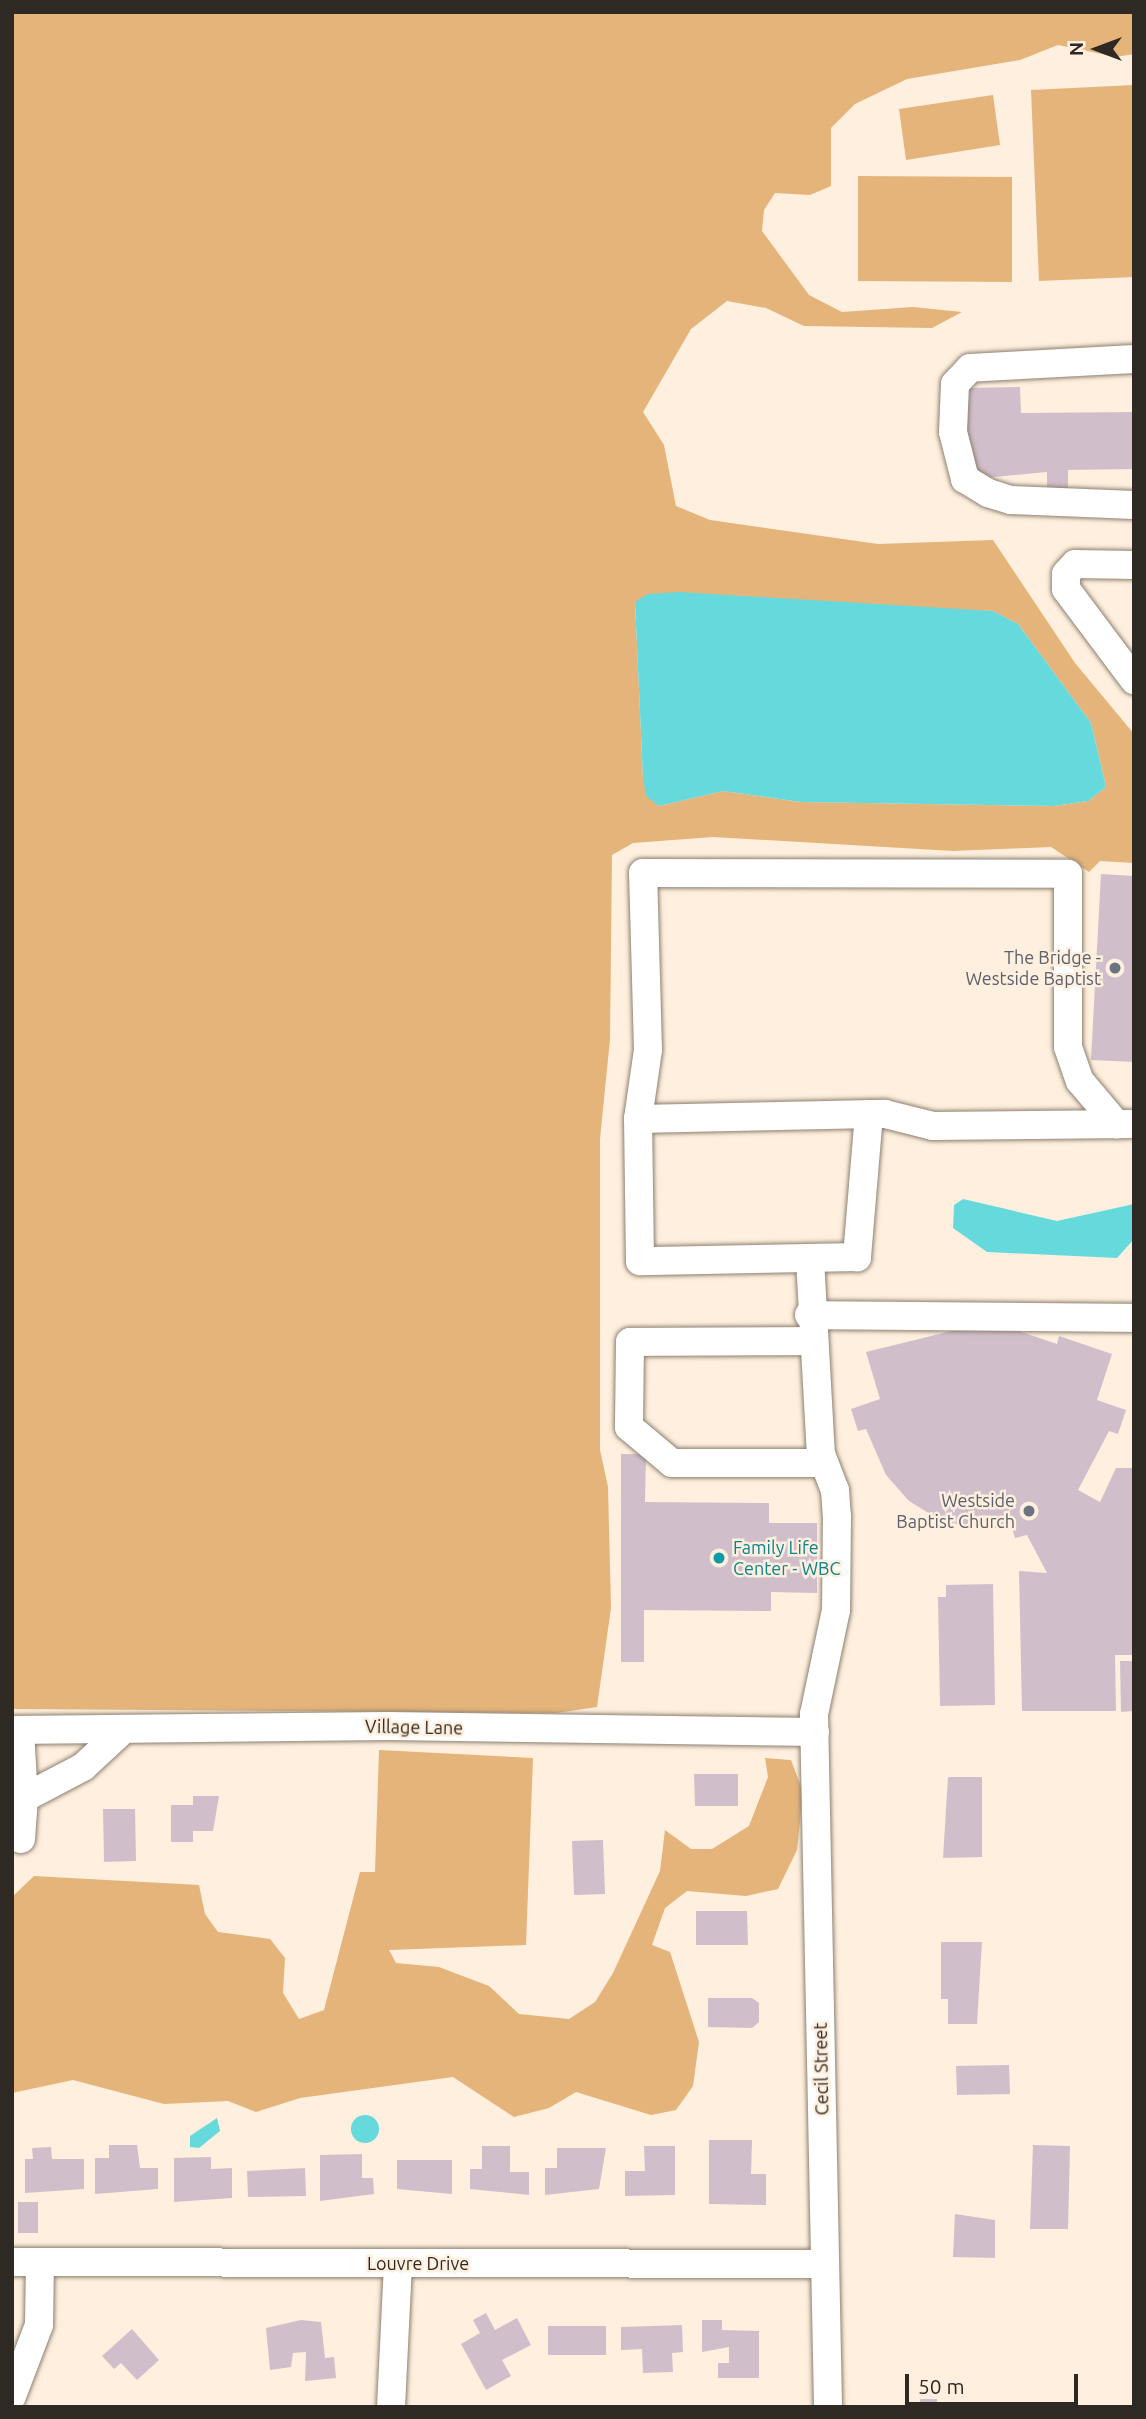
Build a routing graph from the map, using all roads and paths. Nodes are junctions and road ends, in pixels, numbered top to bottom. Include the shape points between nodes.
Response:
1 (1134, 359) edge
2 (1134, 505) edge
3 (1134, 565) edge
4 (1132, 674) edge
5 (869, 1114) junction
6 (638, 1119) junction
7 (1125, 1124) edge
8 (810, 1259) junction
9 (1134, 1318) edge
10 (810, 1328) junction
11 (824, 1463) junction
12 (16, 1730) edge
13 (122, 1731) junction
14 (815, 1732) junction
15 (24, 1798) junction
16 (21, 1839) dead end
17 (26, 2262) edge
18 (398, 2263) junction
19 (824, 2264) junction
20 (12, 2396) edge
21 (391, 2407) edge
22 (828, 2407) edge

1 - 2 street via 970,368 955,384 953,432 965,479 988,493 1011,500
3 - 4 street via 1075,564 1066,574 1066,589
5 - 6 street
5 - 7 street via 933,1126
5 - 8 street via 857,1257
6 - 7 street via 648,1050 643,873 1068,874 1068,1047 1080,1080
6 - 8 street via 640,1261
8 - 10 street, Cecil Street
9 - 10 street
10 - 11 street, Cecil Street
10 - 11 street via 629,1342 629,1427 671,1462
11 - 14 street, Cecil Street via 835,1490 836,1610
12 - 13 street, Village Lane
12 - 15 street
13 - 14 street, Village Lane via 388,1726
13 - 15 street via 83,1767
14 - 19 street, Cecil Street
15 - 16 street
17 - 18 street, Louvre Drive
17 - 20 street via 39,2325
18 - 19 street, Louvre Drive
18 - 21 street
19 - 22 street, Cecil Street

